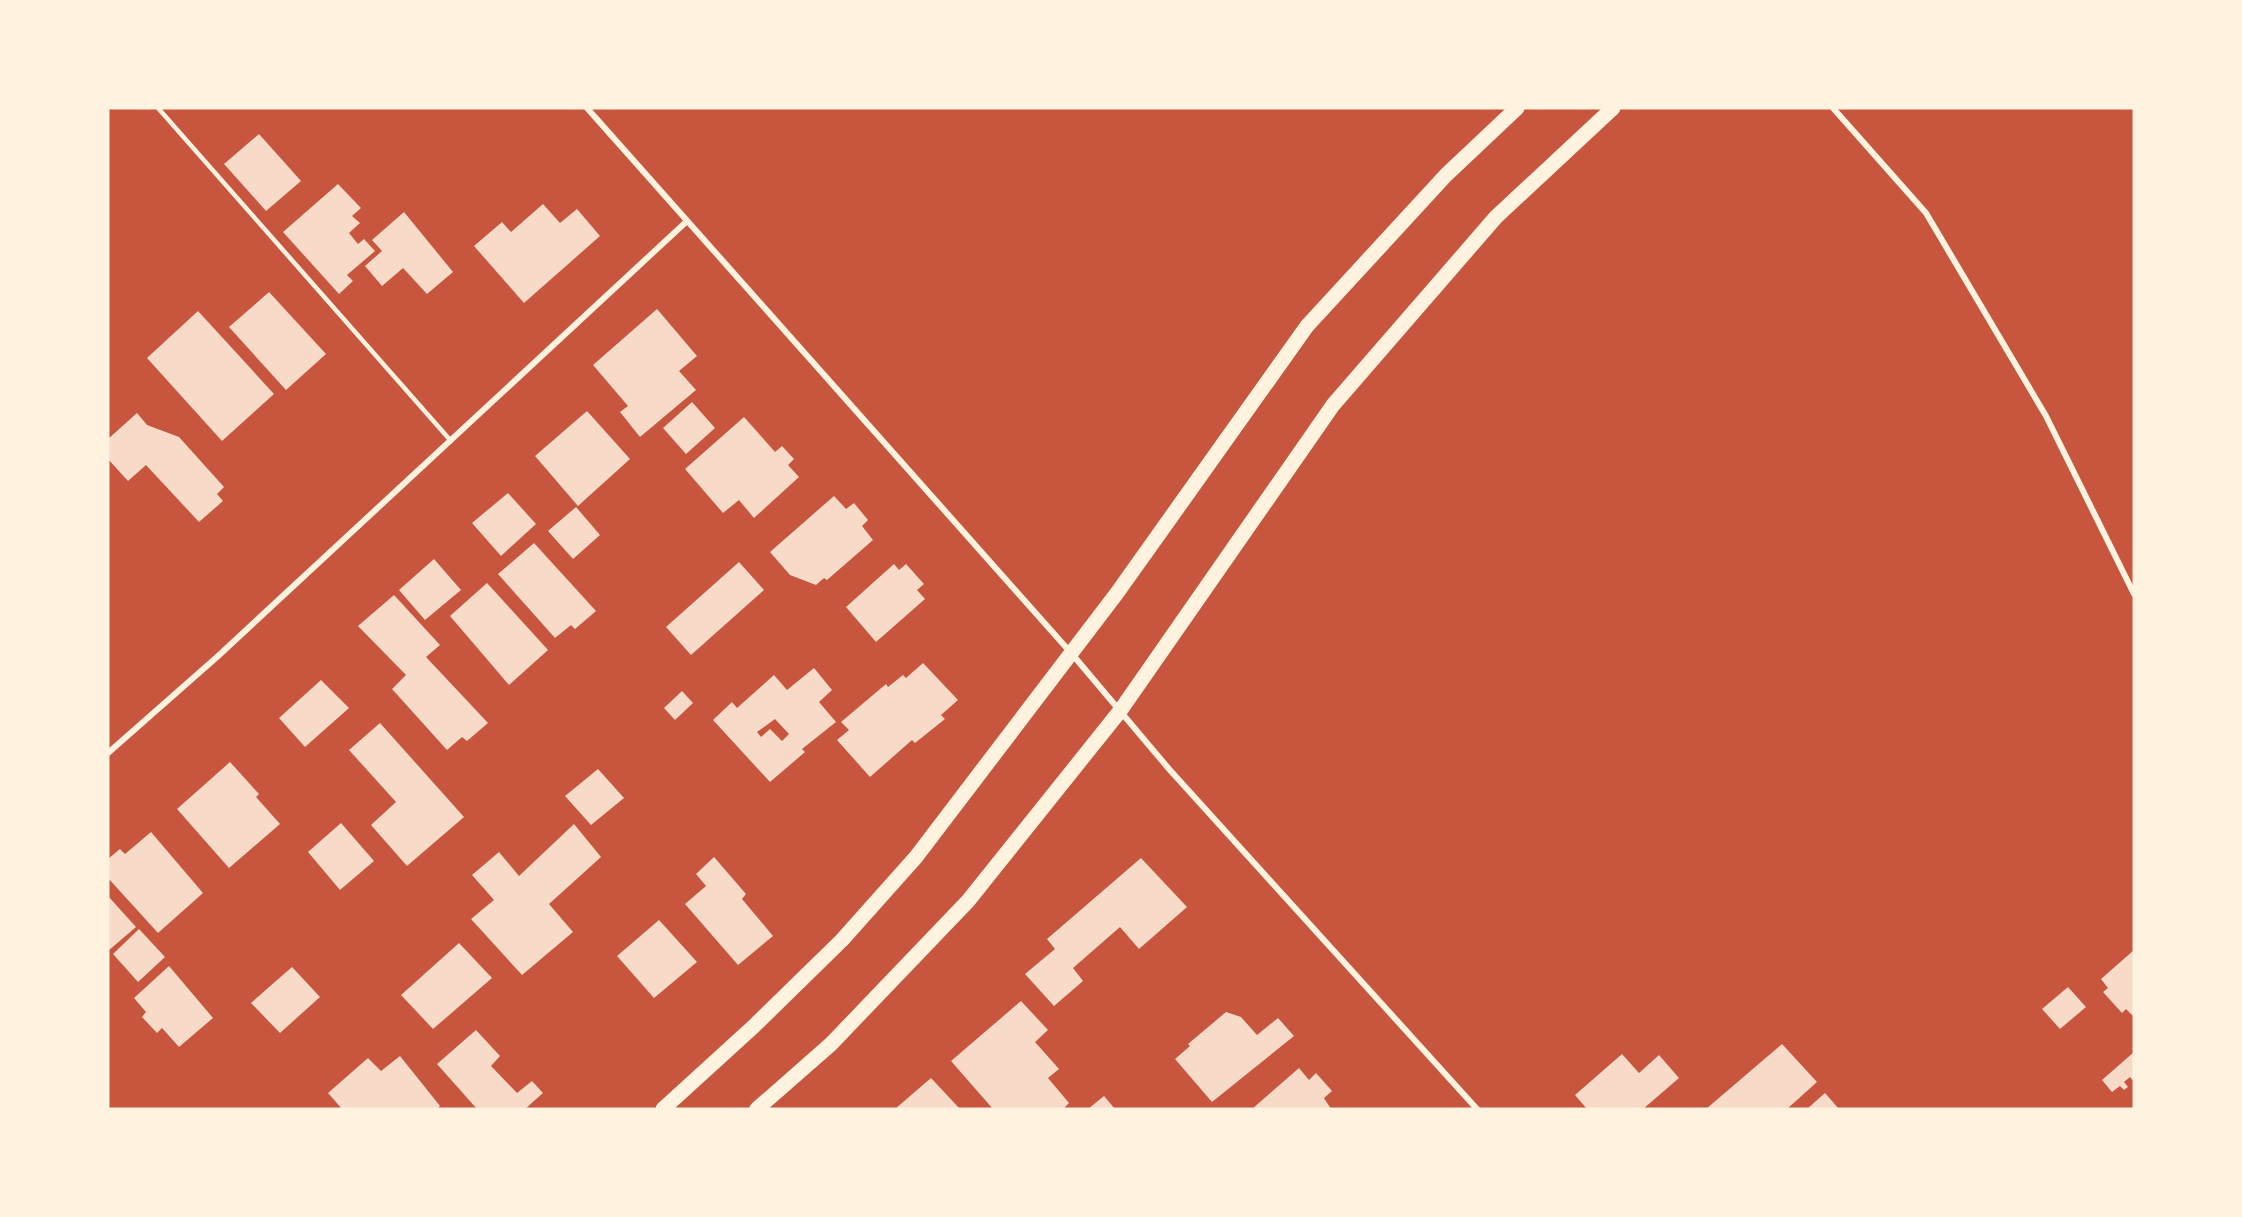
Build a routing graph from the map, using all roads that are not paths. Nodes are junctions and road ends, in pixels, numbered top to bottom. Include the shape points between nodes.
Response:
1 (158, 108) edge
2 (587, 108) edge
3 (1517, 108) edge
4 (1613, 108) edge
5 (1833, 108) edge
6 (686, 222) junction
7 (452, 441) junction
8 (2134, 594) edge
9 (1072, 654) junction
10 (1120, 711) junction
11 (108, 753) edge
12 (663, 1109) edge
13 (757, 1109) edge
14 (1477, 1109) edge

1 - 7 lane
2 - 6 street
3 - 9 main road via 1446,175 1307,326
4 - 10 main road via 1496,217 1333,405
5 - 8 street via 1926,213 2046,416
6 - 7 street
6 - 9 street
7 - 11 street
9 - 10 street
9 - 12 main road via 916,857 842,940
10 - 13 main road via 968,901 831,1044
10 - 14 street

